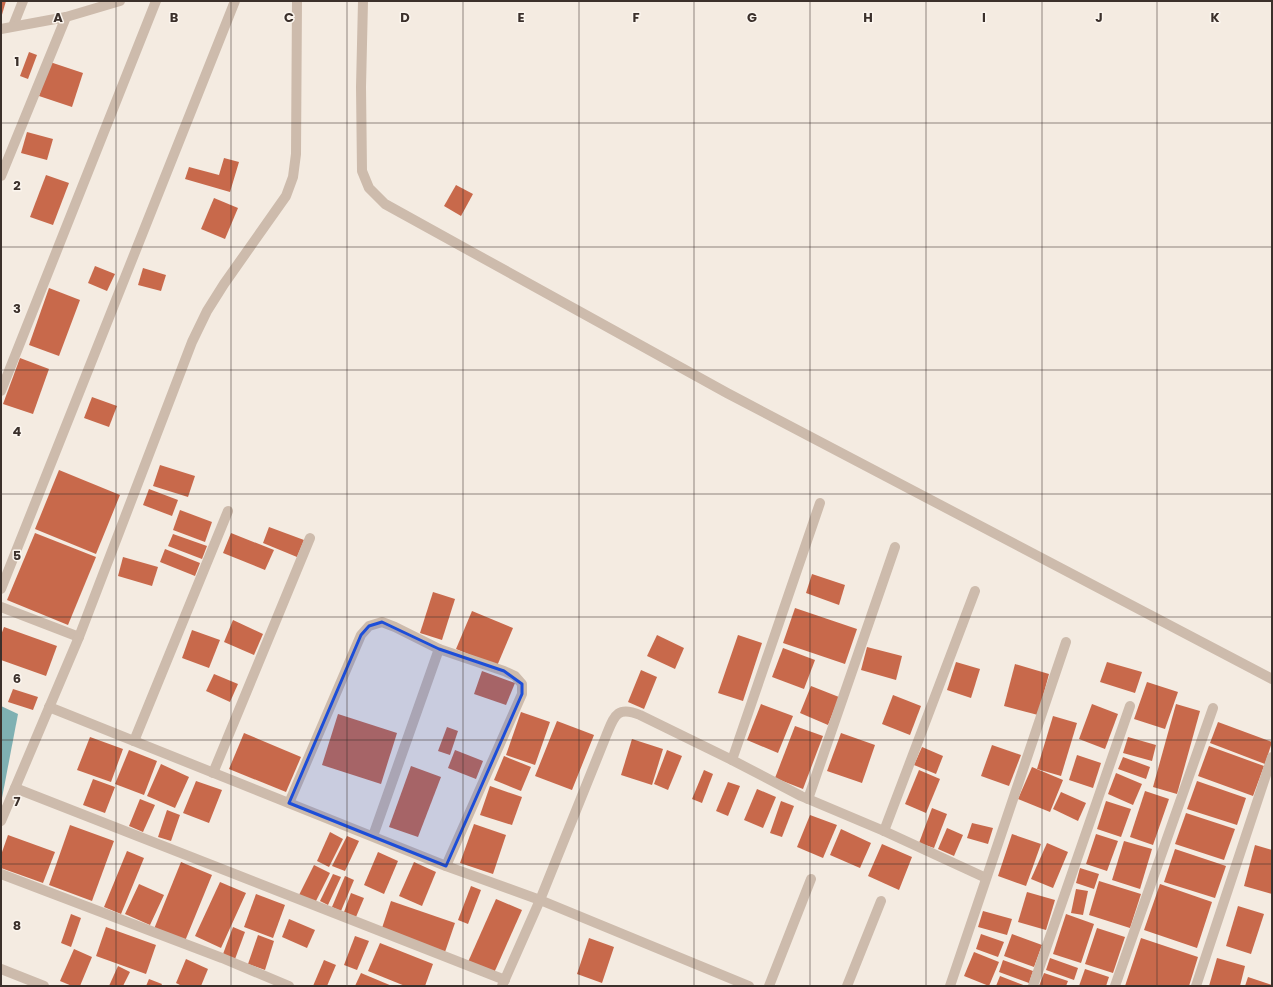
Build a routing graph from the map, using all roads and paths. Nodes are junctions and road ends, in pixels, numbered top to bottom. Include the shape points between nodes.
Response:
1 (23, 1) edge
2 (117, 1) edge
3 (156, 1) edge
4 (235, 1) edge
5 (297, 1) edge
6 (363, 1) edge
7 (66, 17) junction
8 (13, 26) junction
9 (1, 30) edge
10 (1, 176) edge
11 (1, 391) edge
12 (820, 503) dead end
13 (228, 511) dead end
14 (310, 538) dead end
15 (895, 548) dead end
16 (1, 589) edge
17 (974, 591) dead end
18 (1, 607) edge
19 (79, 638) junction
20 (1066, 642) dead end
21 (439, 649) junction
22 (1272, 679) edge
23 (1130, 706) dead end
24 (49, 707) junction
25 (1213, 708) dead end
26 (134, 741) junction
27 (1272, 757) edge
28 (732, 760) junction
29 (213, 773) junction
30 (15, 788) junction
31 (808, 799) junction
32 (289, 803) junction
33 (1, 821) edge
34 (884, 831) junction
35 (373, 836) junction
36 (446, 866) junction
37 (1, 874) edge
38 (986, 878) junction
39 (811, 879) dead end
40 (540, 900) junction
41 (881, 901) dead end
42 (1, 969) edge
43 (504, 983) edge
44 (44, 986) edge
45 (289, 986) edge
46 (748, 986) edge
47 (769, 986) edge
48 (847, 986) edge
49 (950, 986) edge
50 (1033, 986) edge
51 (1115, 986) edge
52 (1196, 986) edge

1 - 8 street
2 - 7 street
3 - 11 street
4 - 16 street
5 - 19 street via 296,154 293,177 286,196 224,284 192,342
6 - 22 street via 362,171 369,188 385,204 727,393
7 - 8 street
7 - 10 street
8 - 9 street
12 - 28 street
13 - 26 street
14 - 29 street
15 - 31 street
17 - 34 street
18 - 19 street
19 - 24 street
20 - 38 street
21 - 32 street via 382,622 369,626 361,635
21 - 35 street
21 - 36 street via 504,671 515,676 522,684 522,694
23 - 50 street
24 - 26 street
24 - 30 street
25 - 51 street
26 - 29 street
27 - 52 street
28 - 31 street
28 - 40 street via 640,715 630,711 620,712 615,716 606,736
29 - 32 street
30 - 33 street
30 - 43 street
31 - 34 street
32 - 35 street
34 - 38 street
35 - 36 street
36 - 40 street
37 - 45 street
38 - 49 street
39 - 47 street
40 - 43 street
40 - 46 street
41 - 48 street
42 - 44 street

